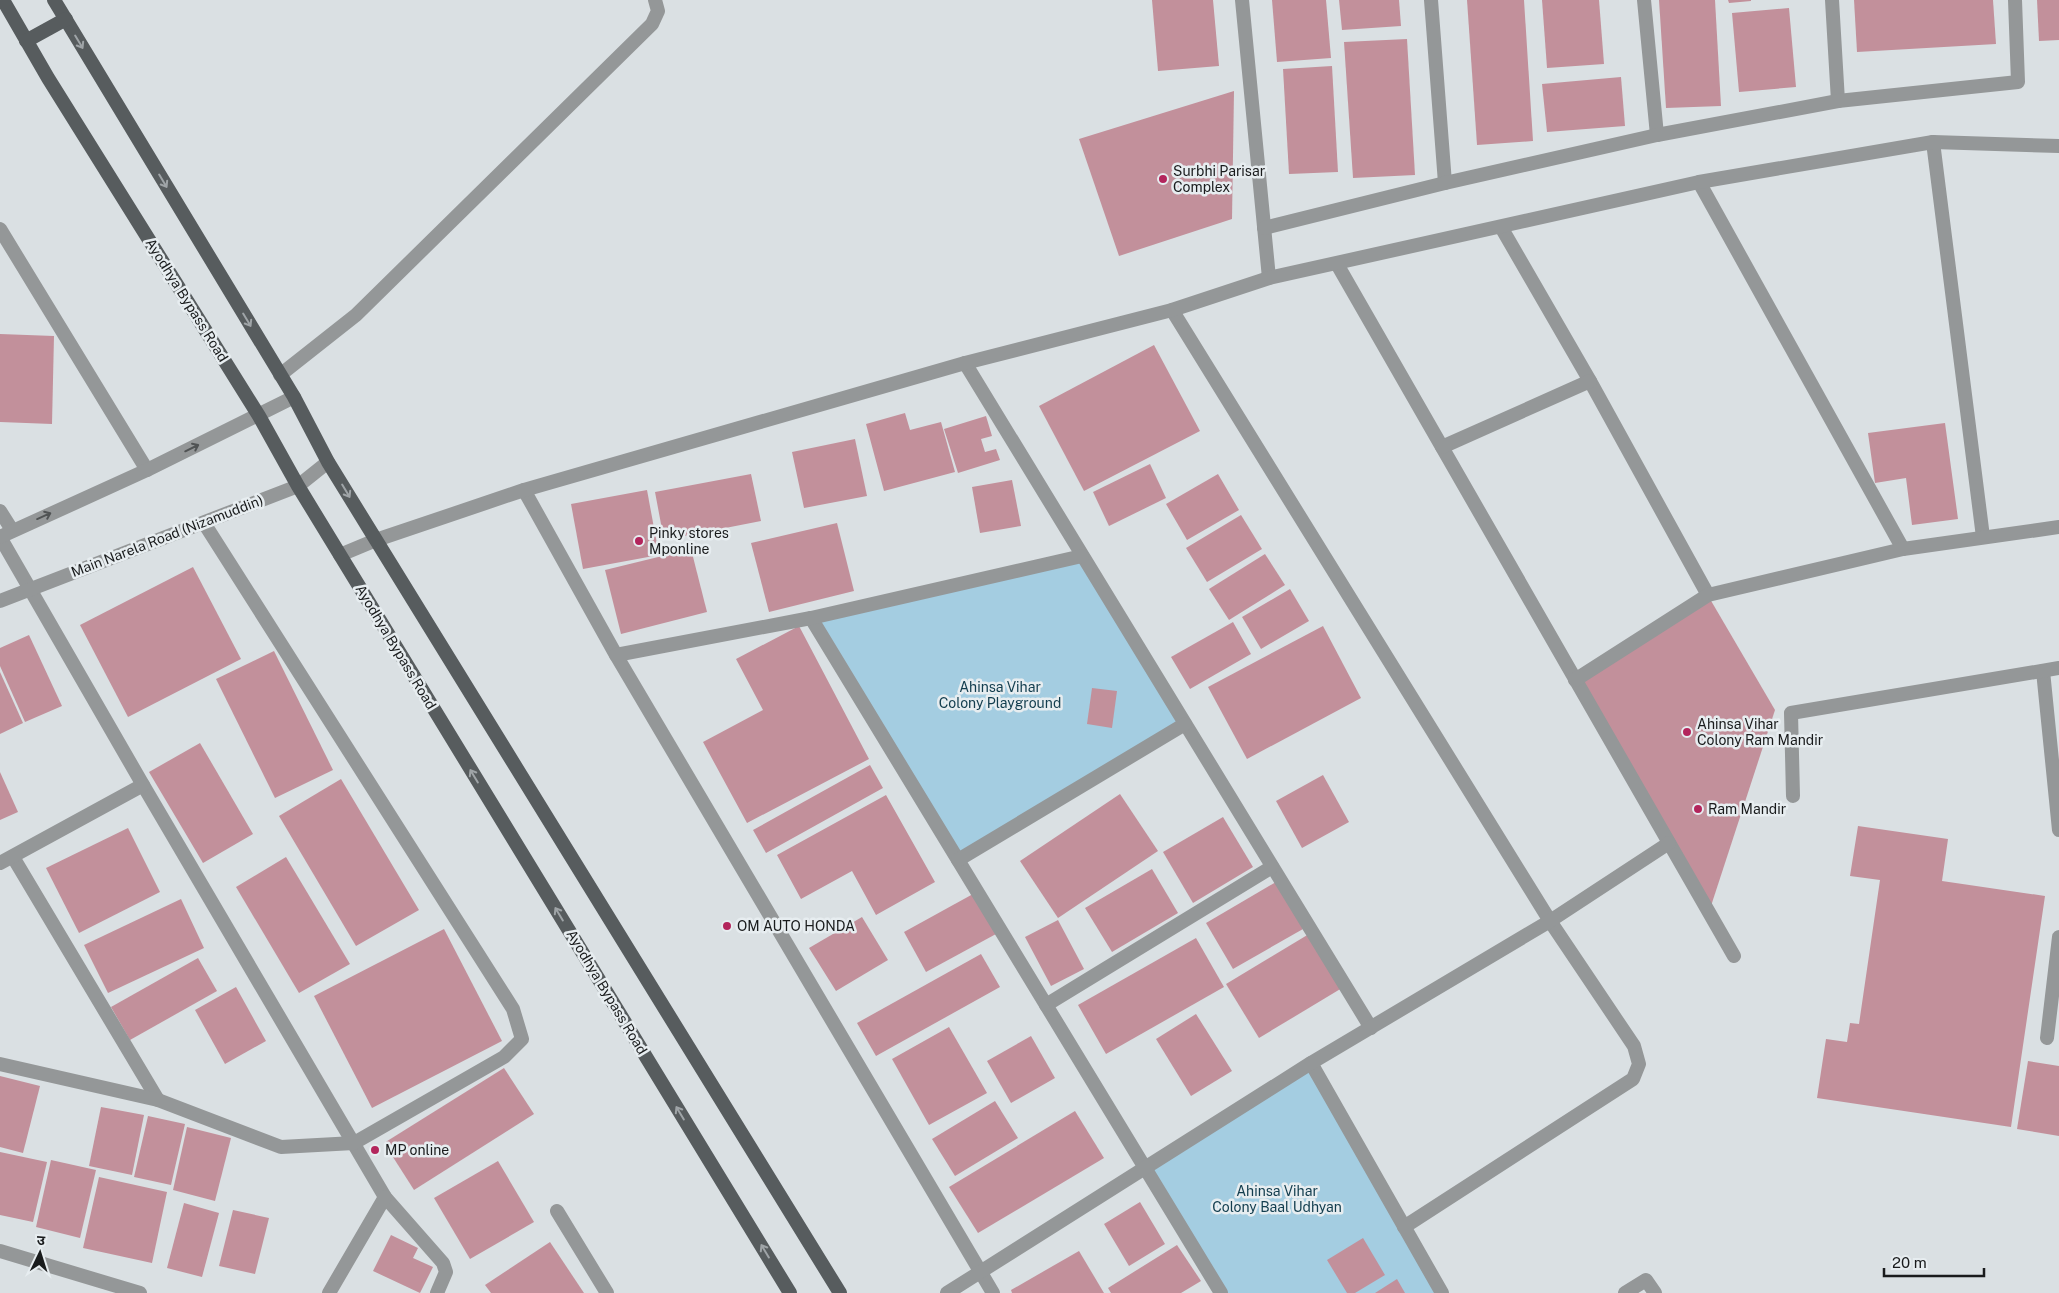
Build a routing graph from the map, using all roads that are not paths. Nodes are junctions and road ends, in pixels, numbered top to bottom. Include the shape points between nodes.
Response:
1 (3, 0) edge
2 (54, 0) edge
3 (655, 0) edge
4 (1242, 0) edge
5 (1431, 0) edge
6 (1644, 0) edge
7 (1832, 0) edge
8 (2014, 0) edge
9 (66, 19) junction
10 (26, 42) junction
11 (1838, 101) junction
12 (1657, 135) junction
13 (1933, 142) junction
14 (2059, 146) edge
15 (1699, 182) junction
16 (1444, 183) junction
17 (1501, 227) junction
18 (1264, 228) junction
19 (0, 229) edge
20 (1337, 264) junction
21 (1268, 278) junction
22 (1172, 310) junction
23 (965, 363) junction
24 (280, 375) junction
25 (1590, 381) junction
26 (294, 397) junction
27 (259, 416) junction
28 (1442, 447) junction
29 (328, 462) junction
30 (147, 470) junction
31 (298, 486) junction
32 (524, 490) junction
33 (0, 511) edge
34 (204, 523) junction
35 (2059, 527) edge
36 (4, 535) edge
37 (1983, 537) junction
38 (376, 540) junction
39 (1903, 549) junction
40 (340, 555) junction
41 (1082, 556) junction
42 (30, 589) junction
43 (1708, 595) junction
44 (0, 601) edge
45 (811, 618) junction
46 (616, 655) junction
47 (2059, 668) edge
48 (2043, 671) junction
49 (1575, 680) junction
50 (1185, 724) junction
51 (143, 785) junction
52 (1793, 796) dead end
53 (2059, 830) edge
54 (1670, 843) junction
55 (13, 857) junction
56 (958, 860) junction
57 (0, 863) edge
58 (1272, 867) junction
59 (1550, 921) junction
60 (2059, 937) edge
61 (1734, 956) dead end
62 (1046, 1005) junction
63 (1371, 1028) junction
64 (2047, 1038) dead end
65 (1311, 1063) junction
66 (0, 1064) edge
67 (158, 1100) junction
68 (354, 1143) junction
69 (1145, 1169) junction
70 (385, 1197) junction
71 (557, 1211) dead end
72 (1404, 1227) junction
73 (0, 1251) edge
74 (981, 1272) junction
75 (119, 1290) edge
76 (140, 1293) edge
77 (329, 1293) edge
78 (437, 1293) edge
79 (607, 1293) edge
80 (790, 1293) edge
81 (840, 1293) edge
82 (947, 1293) edge
83 (993, 1293) edge
84 (1221, 1293) edge
85 (1442, 1293) edge
86 (1625, 1293) edge
87 (1654, 1293) edge

1 - 10 main road, Ayodhya Bypass Road
2 - 9 main road
3 - 24 street via 658,11 652,24 356,315
4 - 18 street
5 - 16 street
6 - 12 street
7 - 11 street
8 - 11 street via 2018,82
9 - 10 main road
9 -> 24 main road
10 - 27 main road, Ayodhya Bypass Road
11 - 12 street
12 - 16 street
13 - 14 street
13 - 15 street
13 - 37 street
15 - 17 street
15 - 39 street
16 - 18 street
17 - 20 street
17 - 25 street
18 - 21 street
19 - 30 street
20 - 21 street
20 - 28 street
21 - 22 street
22 - 23 street
22 - 59 street
23 - 32 street
23 - 41 street
24 - 26 main road
25 - 28 street
25 - 43 street
26 - 27 street
26 - 29 main road
30 -> 27 street
27 - 31 main road, Ayodhya Bypass Road
28 - 49 street
29 - 31 street, Main Narela Road (Nizamuddin)
29 -> 38 main road
36 -> 30 street
31 - 34 street, Main Narela Road (Nizamuddin)
31 - 40 main road, Ayodhya Bypass Road
32 - 38 street
32 - 46 street
33 - 36 street
34 - 42 street, Main Narela Road (Nizamuddin)
34 - 68 street via 513,1009 522,1039 504,1057
35 - 37 street
36 - 42 street
37 - 39 street
38 - 40 street
38 - 81 main road
39 - 43 street
80 -> 40 main road, Ayodhya Bypass Road
41 - 45 street
41 - 50 street
42 - 44 street, Main Narela Road (Nizamuddin)
42 - 51 street
43 - 49 street
45 - 46 street
45 - 56 street
46 - 74 street
47 - 48 street
48 - 52 street via 1791,713
48 - 53 street
49 - 54 street
50 - 56 street
50 - 58 street
51 - 55 street
51 - 68 street
54 - 59 street
54 - 61 street
55 - 57 street
55 - 67 street
56 - 62 street
58 - 62 street
58 - 63 street
59 - 63 street
59 - 72 street via 1634,1046 1639,1064 1634,1080
60 - 64 street
62 - 69 street
63 - 65 street
65 - 69 street
65 - 72 street
66 - 67 street
67 - 68 street via 280,1146
68 - 70 street
69 - 74 street
69 - 84 street
70 - 77 street
70 - 78 street via 443,1263 446,1272
71 - 79 street
72 - 85 street
73 - 75 street
74 - 82 street
74 - 83 street
75 - 76 street
86 - 87 street via 1646,1280

